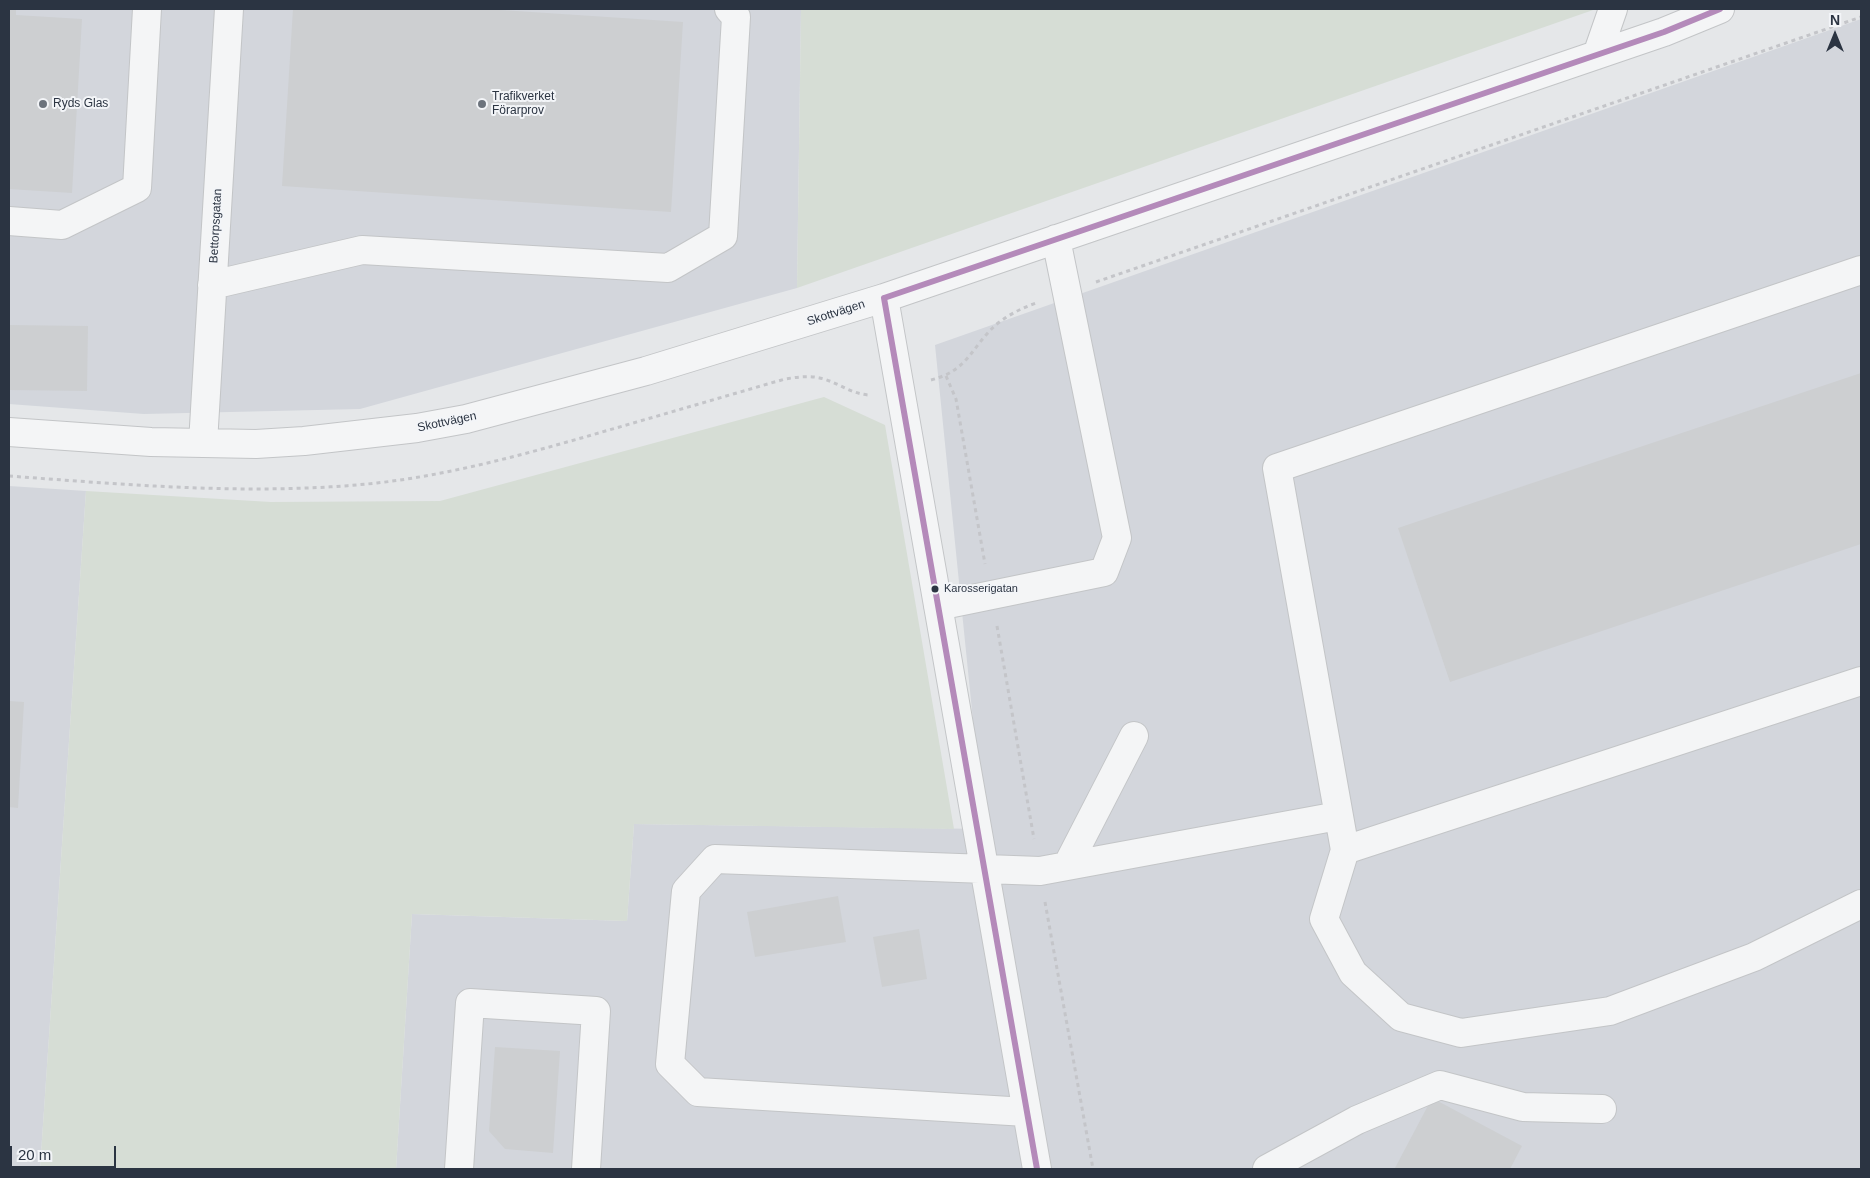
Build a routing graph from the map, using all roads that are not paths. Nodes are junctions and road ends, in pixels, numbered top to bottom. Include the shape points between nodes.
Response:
1 (147, 9) edge
2 (229, 9) edge
3 (729, 9) edge
4 (1613, 9) edge
5 (1720, 9) edge
6 (1597, 54) junction
7 (9, 222) edge
8 (1056, 239) junction
9 (1861, 270) edge
10 (212, 285) junction
11 (884, 298) junction
12 (9, 432) edge
13 (203, 443) junction
14 (938, 606) junction
15 (1861, 681) edge
16 (1134, 736) dead end
17 (1338, 816) junction
18 (1344, 850) junction
19 (1067, 866) junction
20 (984, 868) junction
21 (1861, 904) edge
22 (1602, 1109) dead end
23 (1026, 1112) junction
24 (459, 1169) edge
25 (586, 1169) edge
26 (1036, 1169) edge
27 (1267, 1169) edge

1 - 7 street via 136,188 62,225
2 - 10 street, Bettorpsgatan
3 - 10 street via 736,18 723,236 668,268 362,250
4 - 6 street
5 - 6 street, Skottvägen
6 - 8 street, Skottvägen
8 - 11 street, Skottvägen
8 - 14 street via 1117,538 1104,572
9 - 17 street via 1277,468
10 - 13 street, Bettorpsgatan
11 - 13 street, Skottvägen via 646,371 466,419 304,441
11 - 14 street
12 - 13 street, Skottvägen
14 - 20 street
15 - 18 street
16 - 19 street
17 - 18 street
17 - 19 street
18 - 21 street via 1324,918 1353,973 1401,1017 1461,1033 1610,1011 1754,957
19 - 20 street via 1040,871
20 - 23 street
20 - 23 street via 715,858 686,891 670,1064 698,1092
22 - 27 street via 1523,1107 1440,1085 1358,1120
23 - 26 street
24 - 25 street via 470,1003 596,1011

